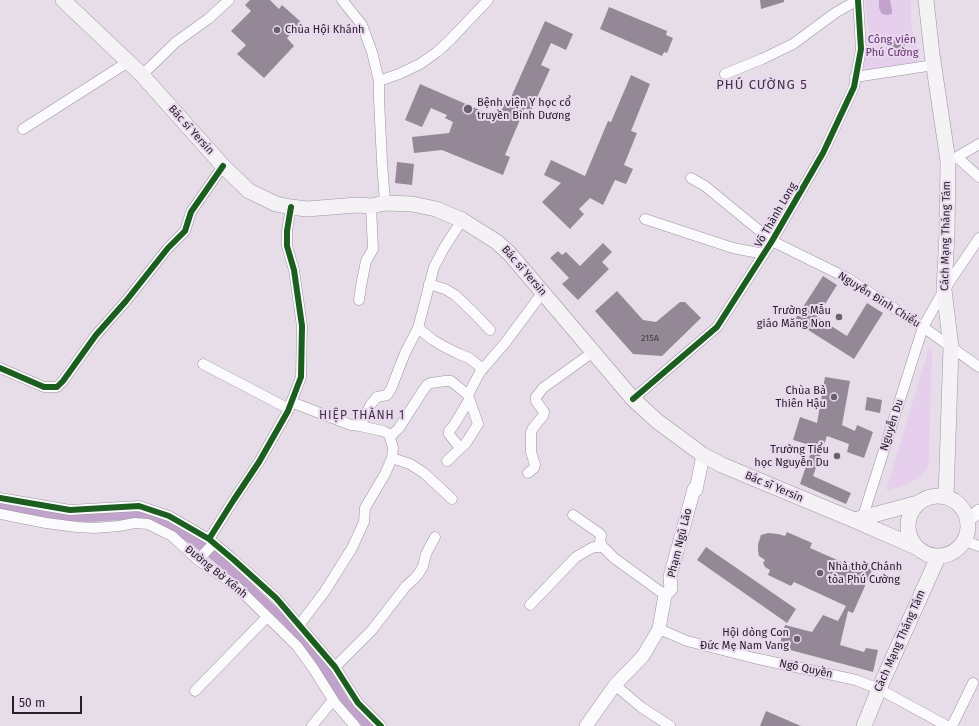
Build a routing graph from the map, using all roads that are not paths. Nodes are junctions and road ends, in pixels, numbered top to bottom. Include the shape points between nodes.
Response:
1 (63, 0) edge
2 (229, 0) edge
3 (342, 0) edge
4 (488, 0) edge
5 (858, 0) edge
6 (926, 0) edge
7 (128, 62) junction
8 (934, 65) junction
9 (725, 74) dead end
10 (142, 75) junction
11 (856, 77) junction
12 (379, 81) junction
13 (24, 129) dead end
14 (979, 144) edge
15 (953, 159) junction
16 (223, 166) junction
17 (979, 177) edge
18 (691, 178) dead end
19 (378, 204) junction
20 (291, 207) junction
21 (645, 219) dead end
22 (462, 220) junction
23 (979, 238) edge
24 (772, 241) junction
25 (764, 254) junction
26 (429, 284) junction
27 (944, 290) junction
28 (543, 292) junction
29 (359, 300) dead end
30 (923, 327) junction
31 (418, 328) junction
32 (490, 330) dead end
33 (951, 347) junction
34 (593, 352) junction
35 (203, 364) dead end
36 (979, 367) edge
37 (0, 368) edge
38 (483, 369) junction
39 (468, 397) junction
40 (633, 400) junction
41 (290, 406) junction
42 (360, 426) junction
43 (390, 437) junction
44 (460, 448) junction
45 (703, 455) junction
46 (392, 458) junction
47 (447, 461) dead end
48 (528, 473) dead end
49 (946, 497) junction
50 (0, 498) edge
51 (452, 499) dead end
52 (918, 503) junction
53 (0, 514) edge
54 (573, 515) dead end
55 (973, 516) edge
56 (860, 521) junction
57 (435, 537) dead end
58 (965, 541) junction
59 (212, 542) junction
60 (979, 546) edge
61 (602, 547) junction
62 (916, 547) junction
63 (938, 557) junction
64 (200, 558) junction
65 (665, 595) junction
66 (530, 605) dead end
67 (267, 616) junction
68 (300, 624) junction
69 (659, 629) junction
70 (335, 667) junction
71 (973, 683) dead end
72 (615, 685) junction
73 (879, 688) junction
74 (195, 691) dead end
75 (333, 700) junction
76 (312, 726) edge
77 (355, 726) edge
78 (381, 726) edge
79 (586, 726) edge
80 (670, 726) edge
81 (864, 726) edge
82 (947, 726) edge
83 (952, 726) edge

1 - 7 main road, Bác sĩ Yersin
2 - 10 street via 176,42
3 - 12 street via 362,25
4 - 12 street via 437,52 420,64
5 - 9 street via 793,44
5 - 11 street, Võ Thành Long via 862,49
6 - 8 main road, Cách Mạng Tháng Tám
7 - 10 main road, Bác sĩ Yersin
7 - 13 street
8 - 11 street
8 - 15 main road, Cách Mạng Tháng Tám
10 - 16 main road, Bác sĩ Yersin
11 - 24 street, Võ Thành Long via 854,87 823,153
12 - 19 street via 381,154
14 - 15 street
15 - 17 street
15 - 27 main road, Cách Mạng Tháng Tám
16 - 20 main road, Bác sĩ Yersin via 249,191 276,204
16 - 37 street via 190,212 185,231 96,335 56,387 44,387
18 - 24 street, Nguyễn Đình Chiểu via 705,186
19 - 20 main road, Bác sĩ Yersin via 306,209
19 - 22 main road, Bác sĩ Yersin via 412,204 445,212
19 - 29 street via 373,249 366,261
20 - 41 street via 287,246 294,270 302,326 301,377
21 - 25 street via 732,248
22 - 26 street via 434,267
22 - 28 main road, Bác sĩ Yersin via 497,242
23 - 27 street, Nguyễn Du
24 - 25 street, Võ Thành Long
24 - 30 street, Nguyễn Đình Chiểu via 847,278
25 - 40 street, Võ Thành Long via 717,327
26 - 31 street
26 - 32 street via 455,294
27 - 30 street, Nguyễn Du
27 - 33 main road, Cách Mạng Tháng Tám
28 - 34 main road, Bác sĩ Yersin
28 - 38 street
30 - 33 street, Nguyễn Đình Chiểu
30 - 56 street, Nguyễn Du
31 - 38 street via 433,340
31 - 42 street via 391,389 387,395 377,397 371,404
33 - 36 street, Nguyễn Đình Chiểu
33 - 49 main road, Cách Mạng Tháng Tám
34 - 40 main road, Bác sĩ Yersin
34 - 48 street via 538,393 536,401 544,412 531,432 531,452 535,465
35 - 41 street
38 - 39 street
39 - 43 street via 451,381 427,385 399,428
39 - 44 street via 478,424
39 - 44 street via 449,431
40 - 45 main road, Bác sĩ Yersin
41 - 42 street
41 - 59 street via 259,462 233,501
42 - 43 street via 383,431
43 - 46 street
44 - 47 street
45 - 56 main road, Bác sĩ Yersin
45 - 65 street, Phạm Ngũ Lão via 696,490 670,577 671,590
46 - 51 street via 410,464 424,473
46 - 68 street via 365,508 364,522 352,548
49 - 52 main road via 926,498
49 - 55 main road
50 - 59 street via 70,510 139,506 168,516
52 - 56 main road
52 - 62 main road via 908,520 908,530
53 - 64 street, Đường Bờ Kênh via 77,527 148,524 172,536
54 - 61 street via 600,533
55 - 58 main road
56 - 62 main road, Bác sĩ Yersin
57 - 70 street via 419,574 406,586 372,630
58 - 60 street
58 - 63 main road via 954,552
59 - 64 street
59 - 68 street via 276,598
61 - 65 street
61 - 66 street via 594,547 576,557
62 - 63 main road via 923,553
63 - 73 main road, Cách Mạng Tháng Tám
64 - 67 street, Đường Bờ Kênh via 236,586
65 - 69 street, Phạm Ngũ Lão
67 - 74 street
67 - 75 street, Đường Bờ Kênh via 297,646
68 - 70 street
69 - 72 street, Phạm Ngũ Lão via 643,656
69 - 73 street, Ngô Quyền via 687,641 856,680
70 - 78 street via 358,703
71 - 83 street
72 - 79 street, Phạm Ngũ Lão
72 - 80 street
73 - 81 main road, Cách Mạng Tháng Tám
73 - 82 street, Ngô Quyền
75 - 76 street
75 - 77 street, Đường Bờ Kênh

